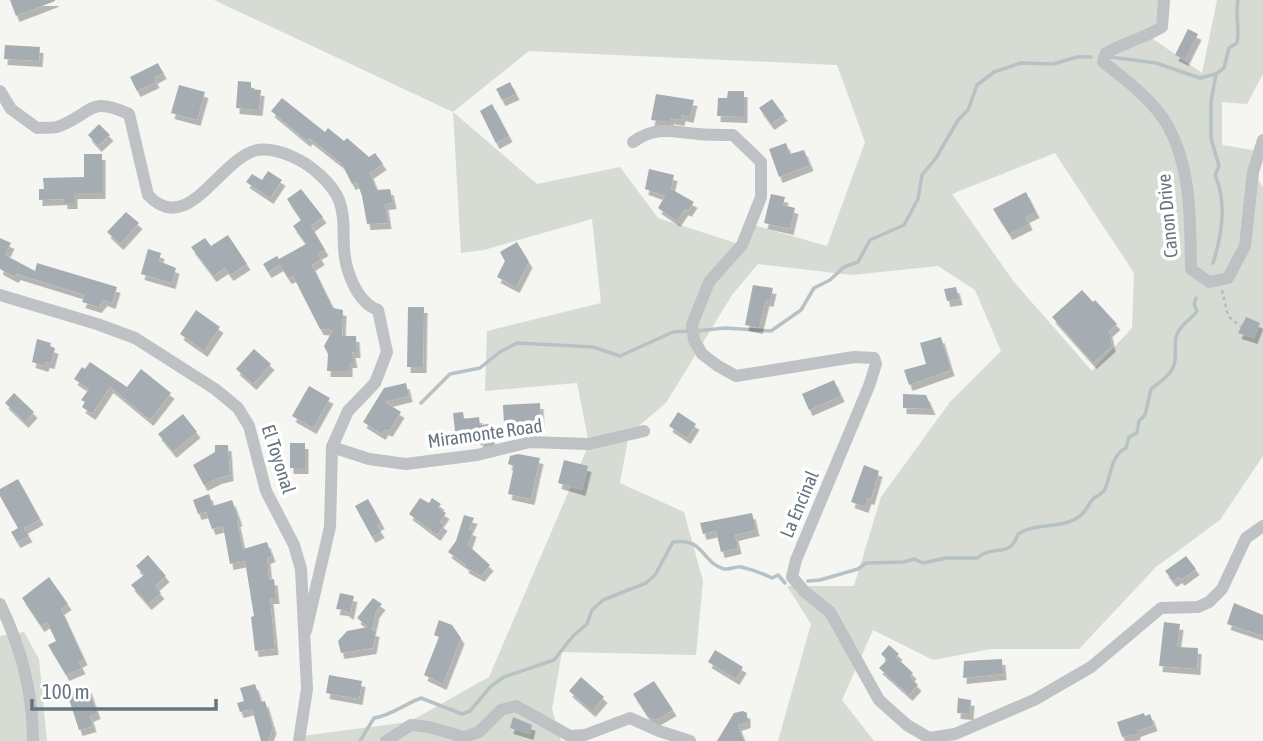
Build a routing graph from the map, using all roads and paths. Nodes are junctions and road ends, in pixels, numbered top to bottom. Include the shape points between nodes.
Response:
1 (1164, 0) edge
2 (0, 91) edge
3 (1263, 140) edge
4 (633, 142) dead end
5 (1221, 279) junction
6 (0, 295) edge
7 (1241, 327) dead end
8 (644, 431) dead end
9 (331, 447) junction
10 (1263, 526) edge
11 (0, 604) edge
12 (306, 631) junction
13 (33, 741) edge
14 (299, 741) edge
15 (386, 741) edge
16 (690, 741) edge

1 - 5 street, Canon Drive via 1162,27 1106,53 1103,62 1168,126 1184,169 1191,269 1209,282
2 - 9 street via 11,109 37,128 62,125 99,105 130,114 148,195 167,207 180,207 198,198 241,157 260,149 292,156 324,180 342,209 350,277 364,301 378,310 387,352 375,383 348,411
3 - 5 street via 1253,172 1245,246 1228,278
4 - 10 street, La Encinal via 665,129 733,135 761,162 761,197 742,245 709,282 692,325 702,354 736,376 854,357 874,358 869,386 792,577 830,612 879,700 907,725 929,738 955,734 1034,699 1091,667 1161,608 1198,607 1209,602 1222,589 1246,538
5 - 7 path via 1228,316
6 - 12 street, El Toyonal via 135,338 238,408 249,426 266,491 294,545 301,569
8 - 9 street, Miramonte Road via 590,444 530,442 477,455 405,464
9 - 12 street via 330,527
11 - 13 street via 20,650 32,707
12 - 14 street, El Toyonal via 307,690
15 - 16 street via 411,725 464,737 479,732 501,710 516,706 570,736 585,736 630,718

